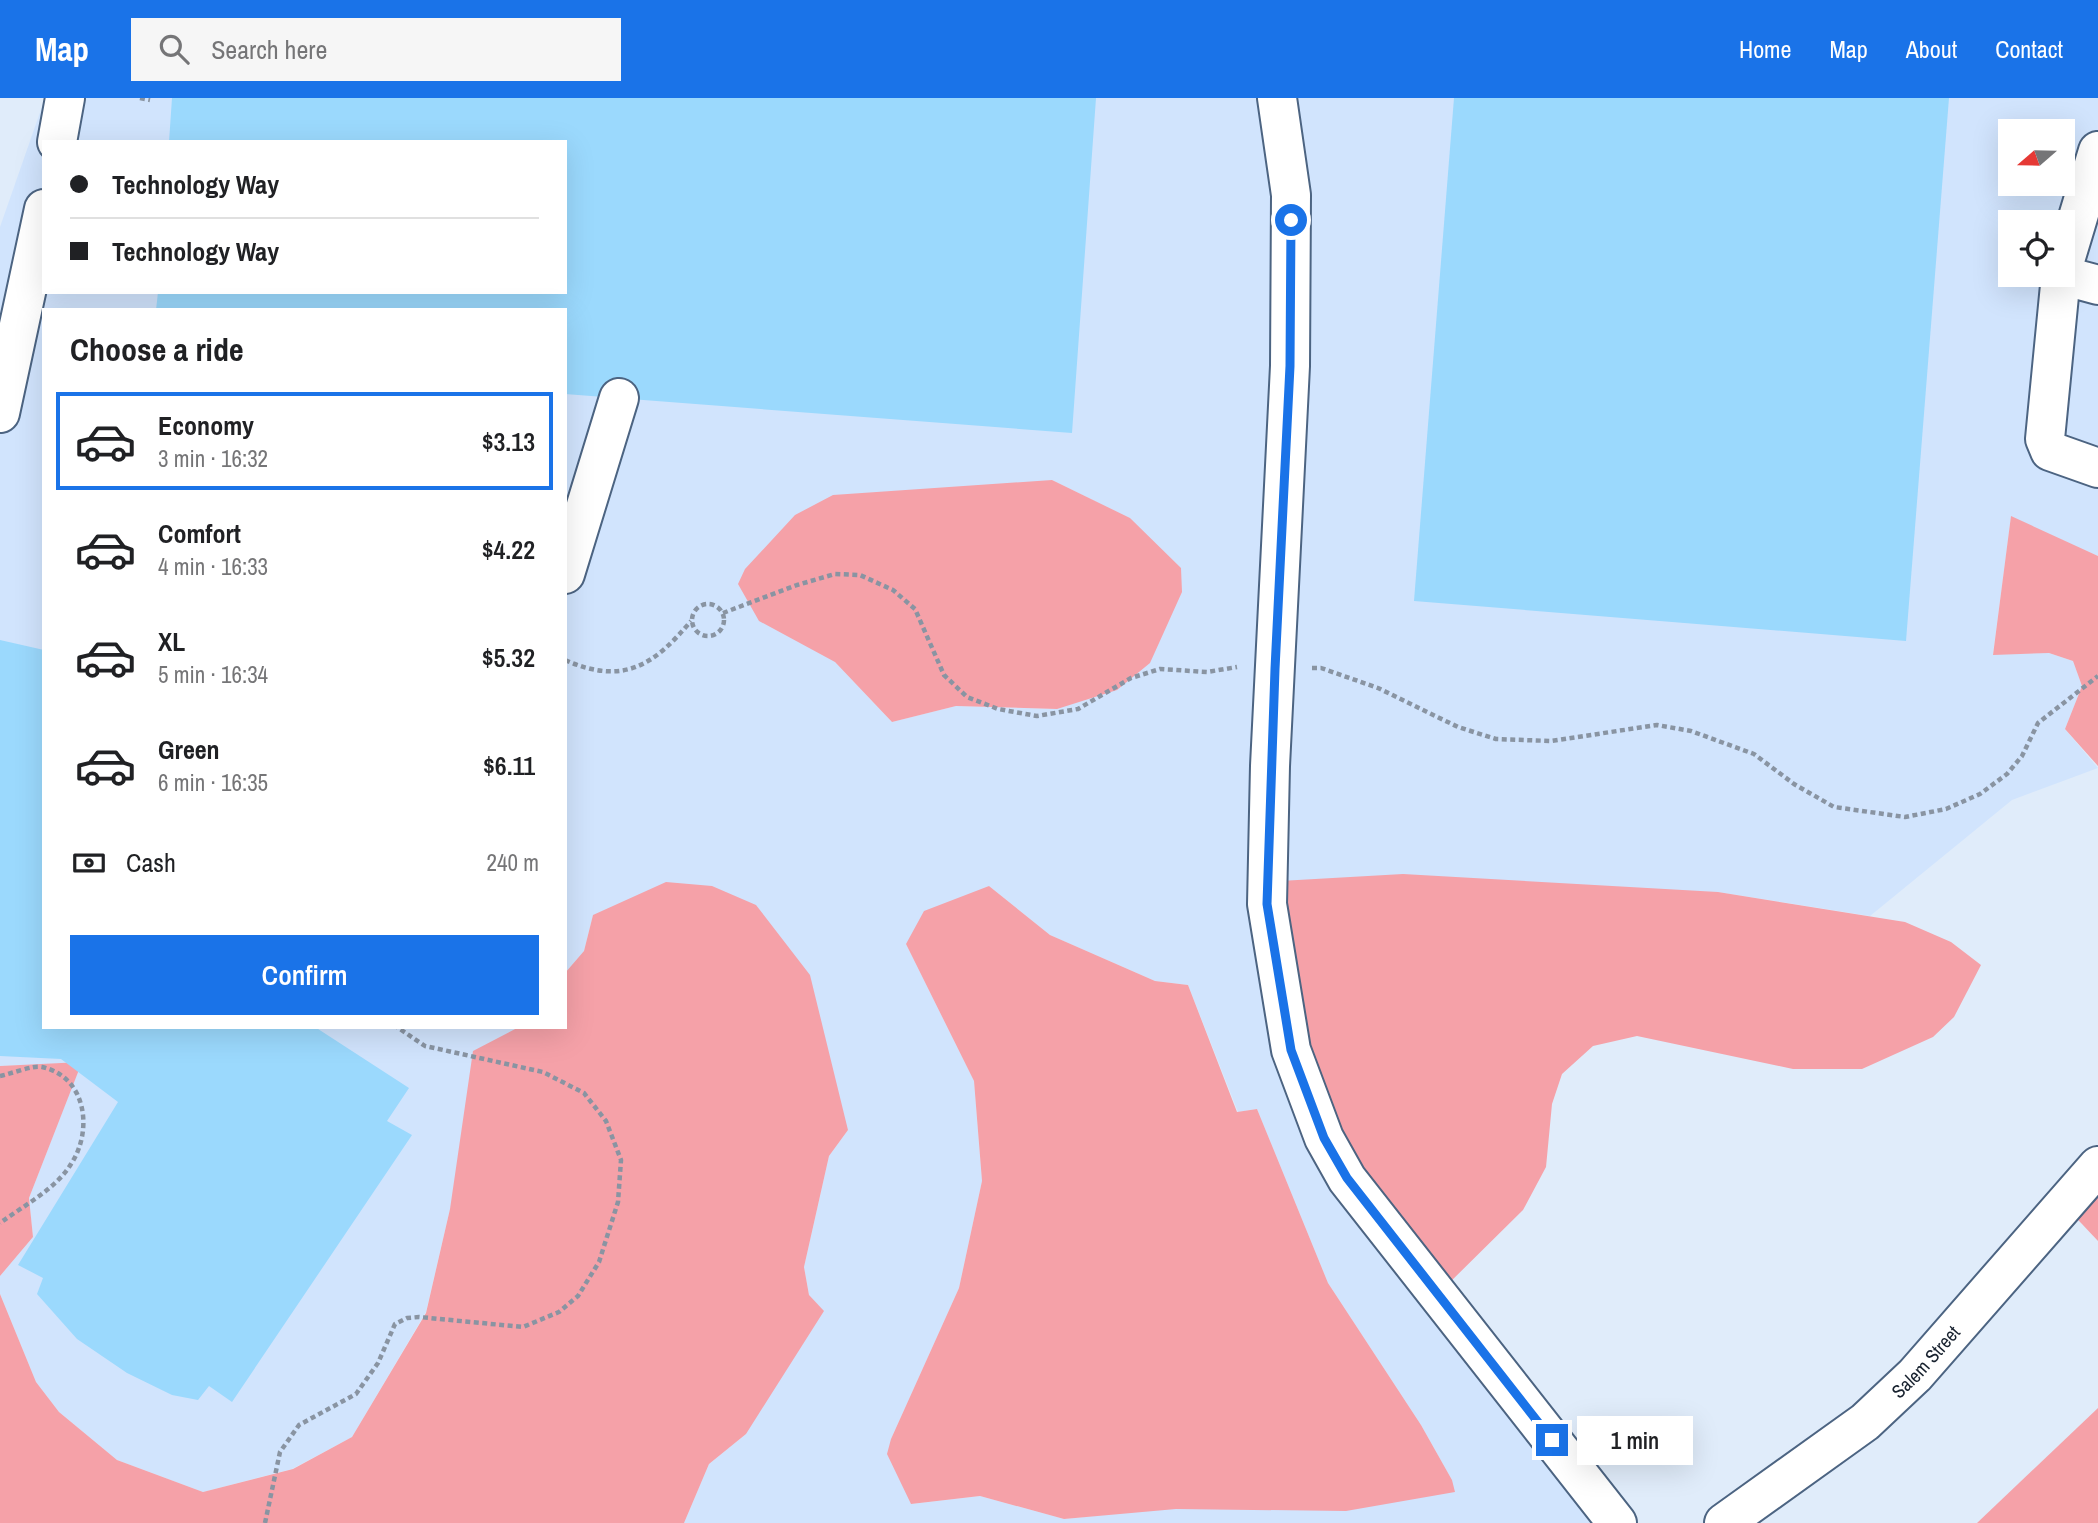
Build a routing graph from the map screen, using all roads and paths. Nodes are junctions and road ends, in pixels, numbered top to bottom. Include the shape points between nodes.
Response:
1 (65, 98) edge
2 (140, 98) edge
3 (1277, 98) edge
4 (150, 100) edge
5 (57, 140) edge
6 (2098, 151) edge
7 (42, 218) edge
8 (2075, 227) edge
9 (2075, 279) edge
10 (2098, 285) edge
11 (2060, 287) edge
12 (619, 398) dead end
13 (0, 413) edge
14 (2098, 468) edge
15 (567, 567) edge
16 (723, 613) junction
17 (691, 621) junction
18 (567, 660) edge
19 (1275, 669) junction
20 (2098, 676) edge
21 (400, 1029) edge
22 (0, 1076) edge
23 (2098, 1166) edge
24 (0, 1223) edge
25 (265, 1523) edge
26 (1616, 1523) edge
27 (1724, 1523) edge

1 - 5 street
2 - 4 path
3 - 19 street via 1292,195 1290,366
6 - 8 street
7 - 13 street
9 - 10 street
11 - 14 street via 2045,439 2050,451
12 - 15 street
16 - 17 path via 715,605 703,603 694,610
16 - 17 path via 724,624 717,633 706,636 696,631
16 - 19 path via 835,574 860,575 894,590 915,609 944,675 967,696 998,709 1037,716 1078,709 1131,678 1160,668 1207,672 1236,667
17 - 18 path via 642,667 612,671
19 - 20 path via 1321,668 1496,739 1551,741 1657,725 1691,731 1754,754 1794,785 1834,807 1905,817 1945,809 1980,794 2022,756 2038,723
19 - 26 street via 1267,904 1291,1050 1324,1138 1347,1178
21 - 25 path via 425,1046 543,1072 584,1093 606,1121 621,1160 618,1202 599,1262 578,1296 559,1312 523,1327 419,1317 395,1324 379,1363 356,1394 299,1424 279,1452
22 - 24 path via 40,1066 62,1076 76,1091 85,1115 84,1134 71,1165
23 - 27 street, Salem Street via 1915,1375 1865,1422

